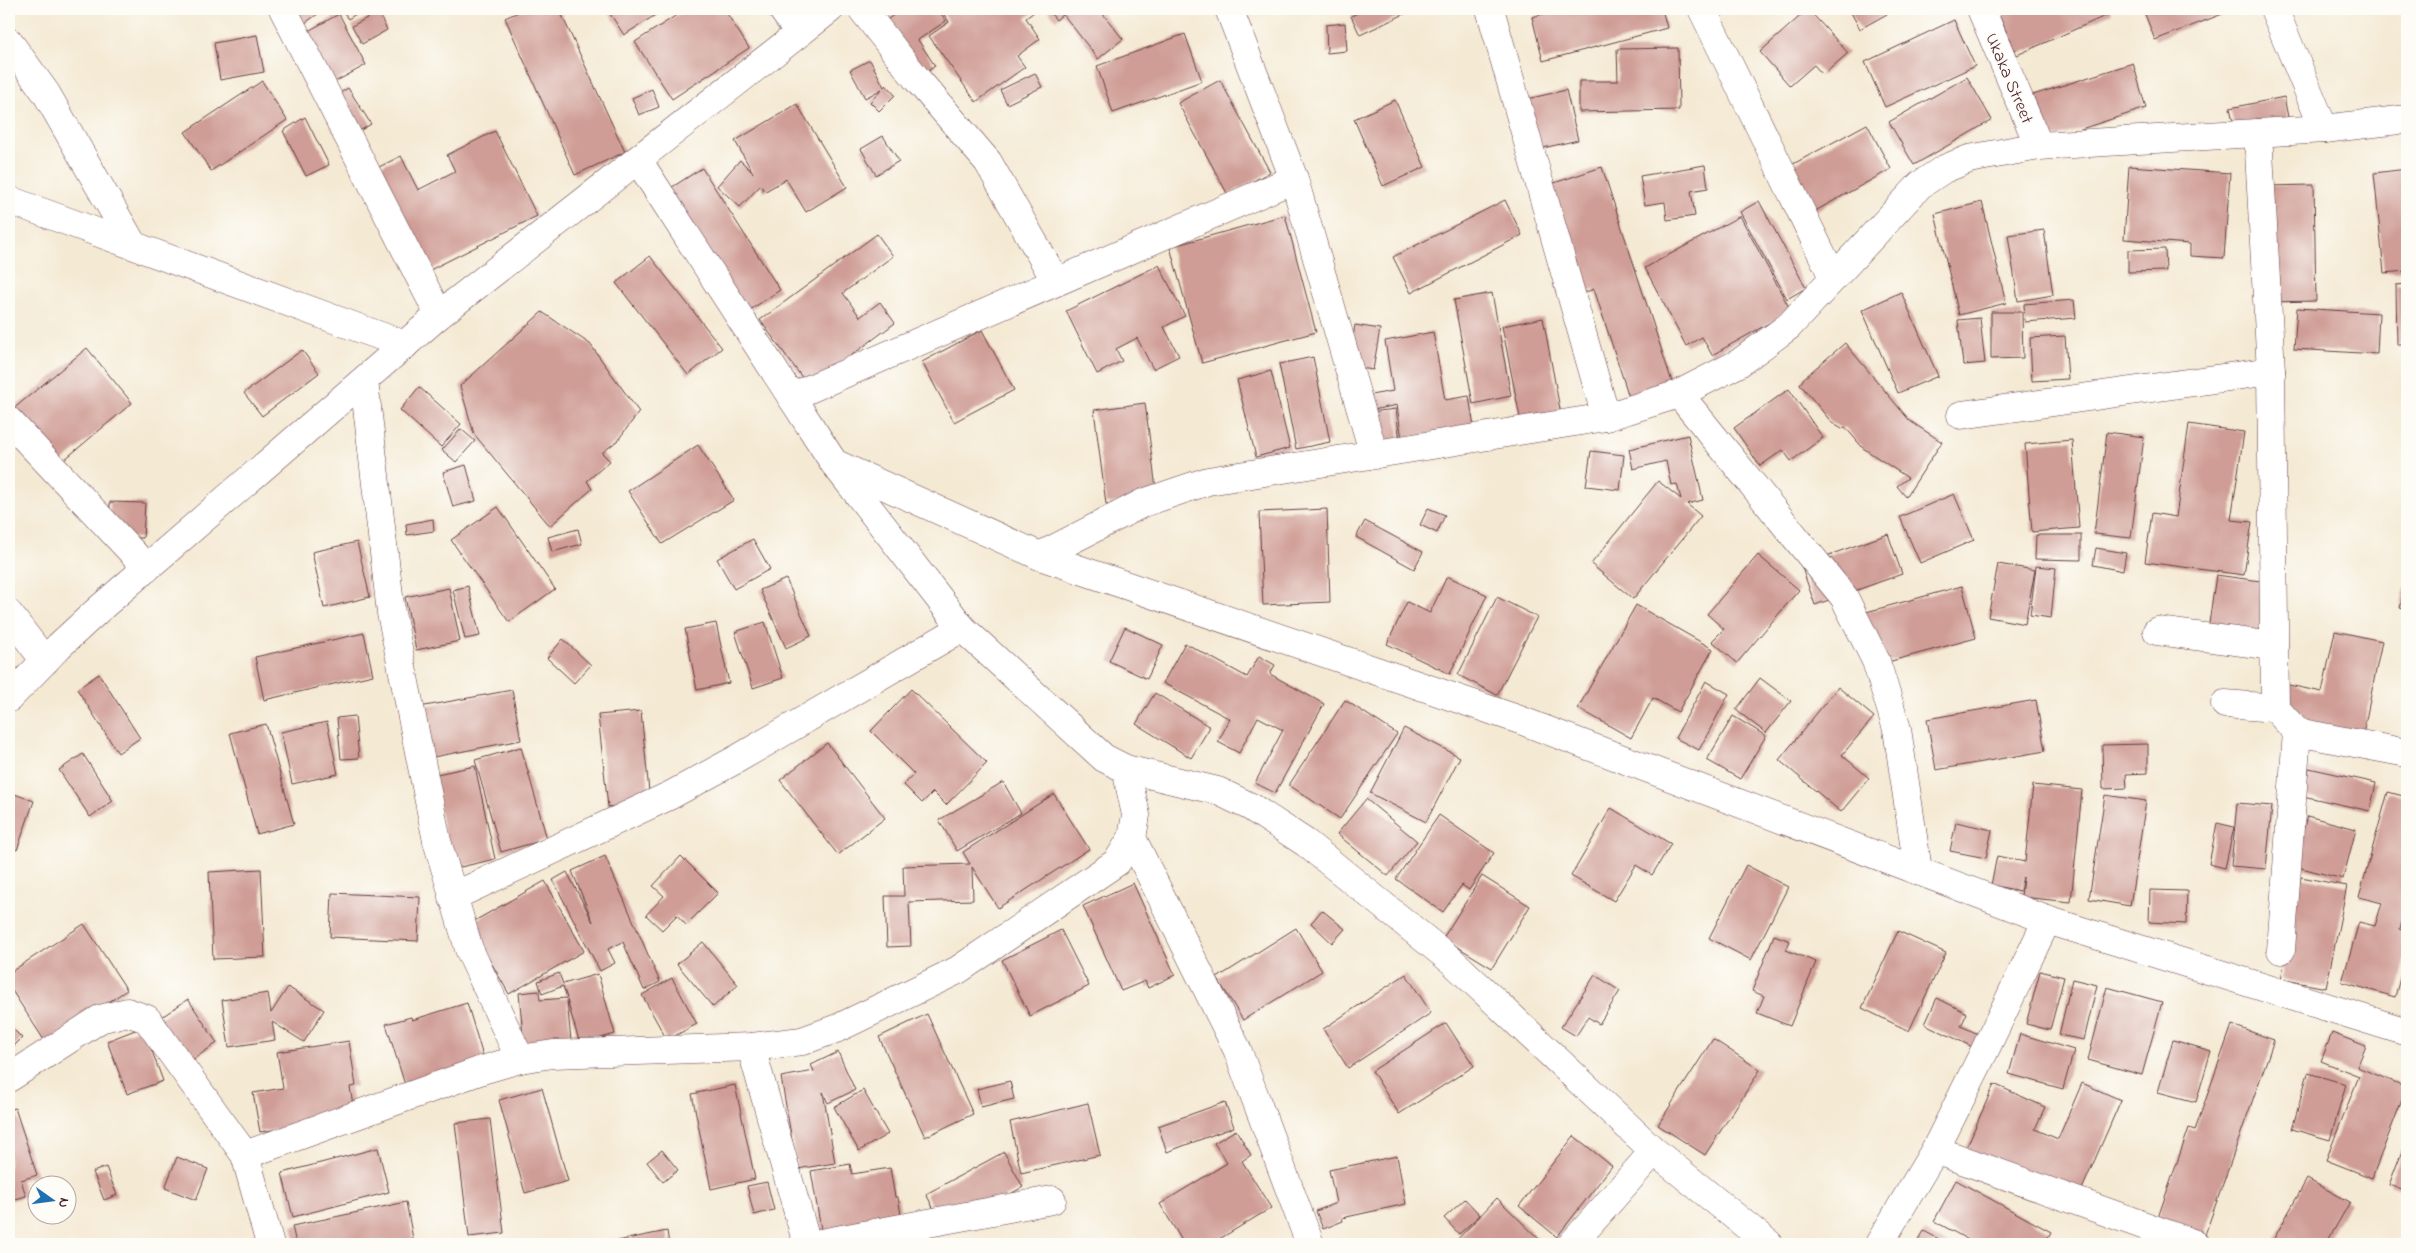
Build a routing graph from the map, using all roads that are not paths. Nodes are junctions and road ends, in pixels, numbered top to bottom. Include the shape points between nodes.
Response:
1 (283, 9) edge
2 (782, 9) edge
3 (830, 9) edge
4 (862, 9) edge
5 (1230, 9) edge
6 (1490, 9) edge
7 (1702, 9) edge
8 (1981, 9) edge
9 (2274, 9) edge
10 (799, 33) junction
11 (9, 42) edge
12 (2407, 119) edge
13 (2324, 129) junction
14 (2258, 133) junction
15 (2039, 146) junction
16 (638, 160) junction
17 (1294, 179) junction
18 (9, 200) edge
19 (133, 245) junction
20 (1833, 277) junction
21 (1055, 280) junction
22 (439, 315) junction
23 (405, 345) junction
24 (2272, 371) junction
25 (364, 382) junction
26 (1679, 394) junction
27 (791, 397) junction
28 (1961, 415) dead end
29 (1606, 417) junction
30 (9, 421) edge
31 (1374, 455) junction
32 (834, 463) junction
33 (1040, 556) junction
34 (147, 568) junction
35 (9, 614) edge
36 (962, 628) junction
37 (2157, 631) dead end
38 (2274, 646) junction
39 (44, 661) junction
40 (9, 698) edge
41 (2225, 704) dead end
42 (2274, 708) junction
43 (2297, 732) junction
44 (2407, 753) edge
45 (1126, 769) junction
46 (1132, 838) junction
47 (1918, 870) junction
48 (452, 897) junction
49 (2047, 920) junction
50 (2281, 950) dead end
51 (2407, 1032) edge
52 (751, 1047) junction
53 (520, 1059) junction
54 (9, 1078) edge
55 (1935, 1150) junction
56 (1654, 1151) junction
57 (245, 1155) junction
58 (1052, 1200) dead end
59 (270, 1244) edge
60 (807, 1244) edge
61 (816, 1244) edge
62 (1310, 1244) edge
63 (1572, 1244) edge
64 (1769, 1244) edge
65 (1879, 1244) edge
66 (2195, 1244) edge

1 - 22 street
2 - 10 street
3 - 10 street
4 - 21 street via 988,162
5 - 17 street
6 - 29 street
7 - 20 street
8 - 15 street, Ukaka Street
9 - 13 street
10 - 16 street
11 - 19 street via 46,94
12 - 13 street
13 - 14 street
14 - 15 street
14 - 24 street
15 - 20 street via 1969,160 1920,185
16 - 22 street
16 - 27 street
17 - 21 street
17 - 31 street
18 - 19 street
19 - 23 street
20 - 26 street via 1789,326 1739,362
21 - 27 street
22 - 23 street
23 - 25 street
24 - 28 street
24 - 38 street
25 - 34 street
25 - 48 street via 391,613 437,841
26 - 29 street
26 - 47 street via 1844,597 1872,653 1897,729
27 - 32 street
29 - 31 street
30 - 34 street
31 - 33 street via 1208,481 1143,503
32 - 33 street
32 - 36 street
33 - 47 street via 1520,720
34 - 39 street
35 - 39 street
36 - 45 street via 1079,737 1104,758
36 - 48 street via 671,795
37 - 38 street
38 - 42 street
39 - 40 street
41 - 42 street
42 - 43 street
43 - 44 street
43 - 50 street
45 - 46 street via 1136,815
45 - 56 street via 1218,791 1251,807 1306,843 1452,961
46 - 52 street via 1117,862 958,970 838,1028 802,1041
46 - 62 street via 1237,1049
47 - 49 street
48 - 53 street via 469,949
49 - 51 street
49 - 55 street
52 - 53 street via 553,1054
52 - 60 street
53 - 57 street
54 - 57 street via 100,1019 127,1012 147,1019
55 - 65 street
55 - 66 street
56 - 63 street
56 - 64 street
57 - 59 street
58 - 61 street

